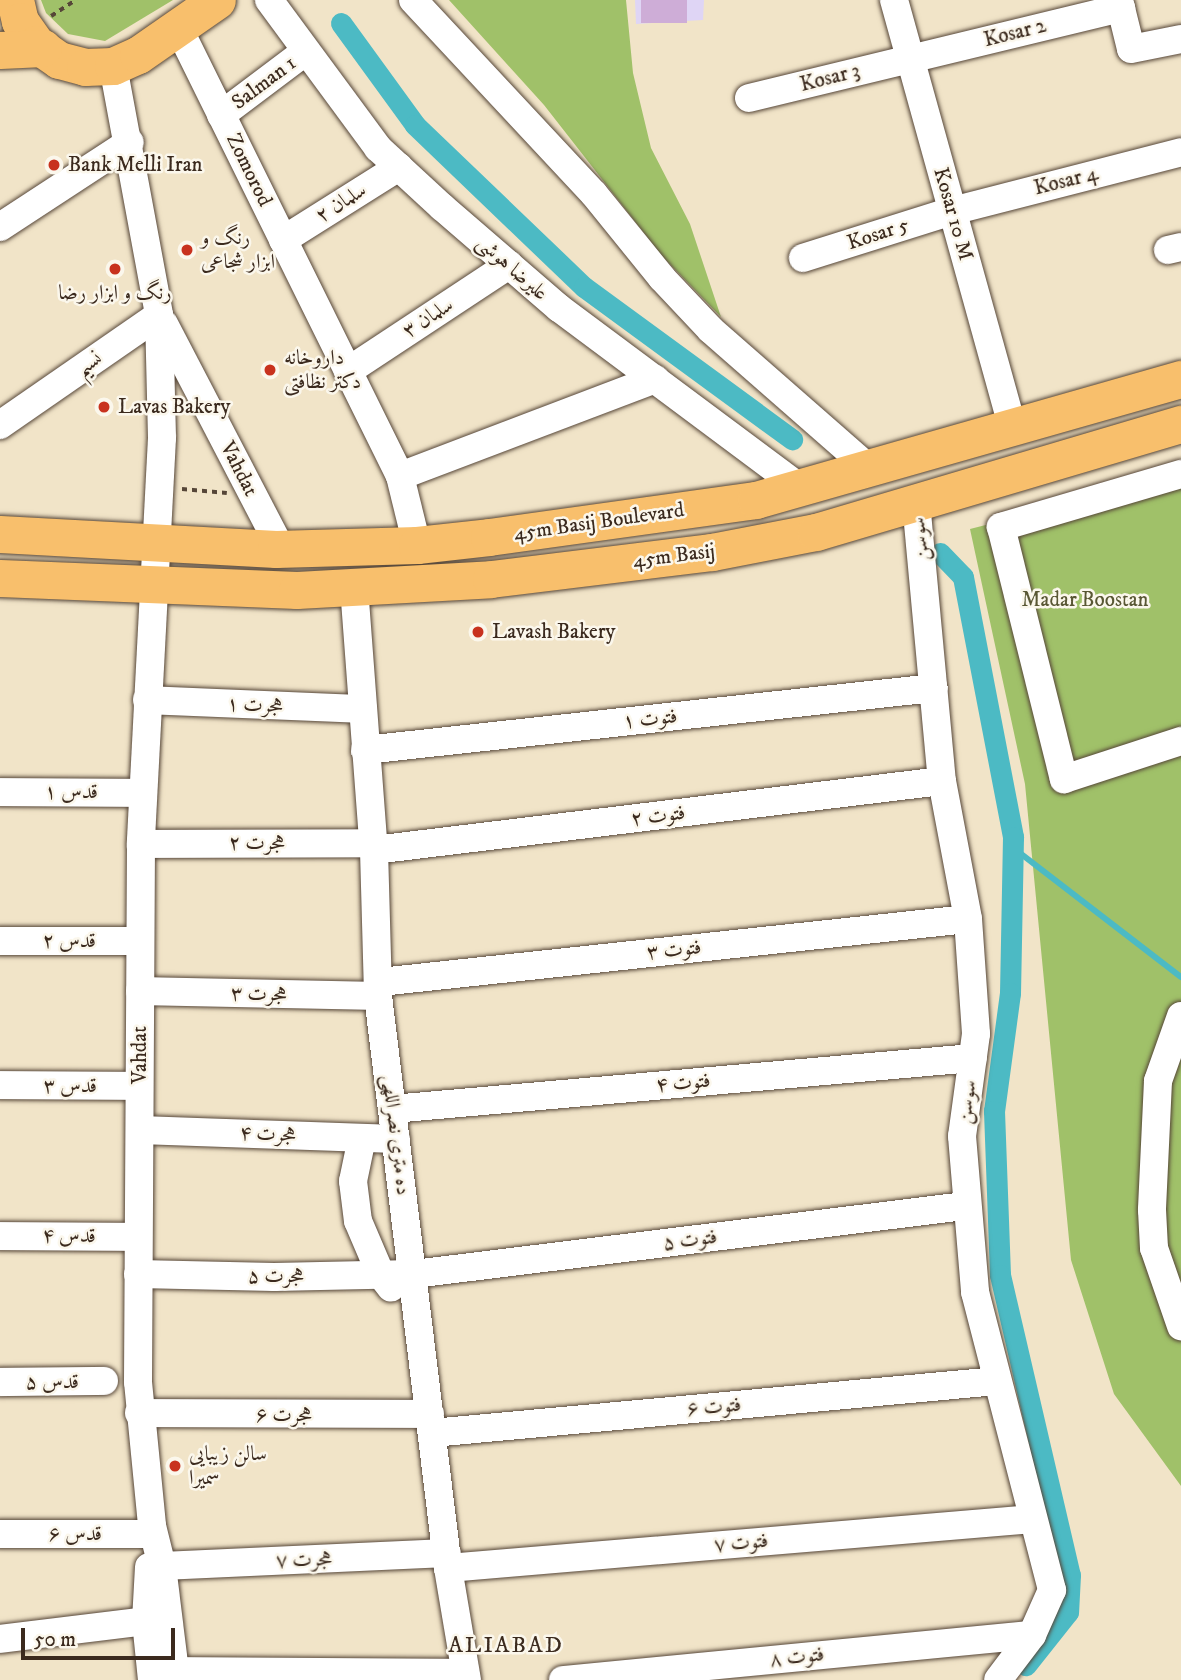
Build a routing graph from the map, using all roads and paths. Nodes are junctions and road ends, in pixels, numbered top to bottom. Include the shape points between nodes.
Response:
1 (15, 0) edge
2 (217, 0) edge
3 (269, 0) edge
4 (413, 0) edge
5 (894, 0) edge
6 (1120, 4) edge
7 (178, 27) junction
8 (1181, 39) edge
9 (43, 48) junction
10 (0, 50) edge
11 (306, 51) junction
12 (910, 59) junction
13 (113, 66) junction
14 (749, 98) dead end
15 (221, 115) junction
16 (130, 142) junction
17 (1181, 152) edge
18 (398, 167) junction
19 (952, 211) junction
20 (0, 227) edge
21 (283, 240) junction
22 (803, 258) dead end
23 (509, 265) junction
24 (159, 315) junction
25 (348, 371) junction
26 (655, 379) junction
27 (1181, 379) edge
28 (9, 419) edge
29 (1181, 424) edge
30 (1013, 428) junction
31 (870, 469) junction
32 (1181, 474) edge
33 (400, 477) junction
34 (160, 488) junction
35 (802, 489) junction
36 (253, 495) junction
37 (916, 502) junction
38 (0, 534) edge
39 (489, 537) junction
40 (155, 543) junction
41 (416, 545) junction
42 (281, 549) junction
43 (0, 578) edge
44 (491, 579) junction
45 (151, 584) junction
46 (354, 587) junction
47 (934, 688) junction
48 (148, 700) junction
49 (363, 709) junction
50 (1181, 741) edge
51 (365, 750) junction
52 (943, 781) junction
53 (0, 792) edge
54 (142, 793) junction
55 (141, 844) junction
56 (374, 846) junction
57 (968, 919) junction
58 (139, 941) junction
59 (0, 942) edge
60 (379, 989) junction
61 (140, 991) junction
62 (1181, 1016) edge
63 (973, 1058) junction
64 (0, 1086) edge
65 (139, 1086) junction
66 (392, 1109) junction
67 (140, 1130) junction
68 (362, 1138) junction
69 (396, 1139) junction
70 (965, 1206) junction
71 (0, 1236) edge
72 (138, 1237) junction
73 (138, 1274) junction
74 (414, 1274) junction
75 (381, 1275) junction
76 (419, 1322) junction
77 (1181, 1326) edge
78 (104, 1381) dead end
79 (997, 1381) junction
80 (0, 1382) edge
81 (139, 1413) junction
82 (431, 1424) junction
83 (1033, 1519) junction
84 (151, 1530) junction
85 (0, 1535) edge
86 (448, 1561) junction
87 (162, 1566) junction
88 (146, 1621) junction
89 (1032, 1635) junction
90 (0, 1639) edge
91 (168, 1677) edge
92 (466, 1677) edge
93 (563, 1680) edge
94 (998, 1680) edge

1 - 9 main road via 20,21
2 - 7 main road
3 - 11 street, علیرضا هوشی
4 - 31 street via 594,194 711,330
5 - 12 street, Kosar 10 M
6 - 8 street via 1132,49
6 - 12 street, Kosar 2
7 - 13 main road
7 - 15 street, Zomorod
9 - 10 main road
9 - 13 main road via 59,60 85,67
11 - 15 street, Salman 1
11 - 18 street, علیرضا هوشی via 378,148
12 - 14 street, Kosar 3
12 - 19 street, Kosar 10 M
13 - 16 street, Vahdat
15 - 21 street, Zomorod
16 - 20 street
16 - 24 street, Vahdat
17 - 19 street, Kosar 4
18 - 21 street, سلمان ۲
18 - 23 street, علیرضا هوشی
19 - 22 street, Kosar 5
19 - 30 street, Kosar 10 M
21 - 25 street, Zomorod
23 - 25 street, سلمان ۳
23 - 26 street, علیرضا هوشی
24 - 28 street, نسیم
24 - 34 street, Vahdat
24 - 36 street, Vahdat
25 - 33 street, Zomorod
26 - 33 street
26 - 35 street, علیرضا هوشی
27 - 30 main road, 45m Basij Boulevard
29 - 37 main road, 45m Basij
30 - 31 main road, 45m Basij Boulevard
31 - 35 main road, 45m Basij Boulevard
32 - 50 street via 1001,527 1064,779
33 - 41 street, Zomorod
34 - 36 path
34 - 40 street, Vahdat
35 - 39 main road, 45m Basij Boulevard via 756,500
36 - 42 street, Vahdat
37 - 44 main road, 45m Basij via 775,542
37 - 47 street, سوسن
38 - 40 main road, 45m Basij Boulevard
39 - 41 main road, 45m Basij Boulevard
39 - 44 main road
40 - 42 main road, 45m Basij Boulevard
40 - 45 street, Vahdat
41 - 42 main road, 45m Basij Boulevard
43 - 45 main road
44 - 46 main road, 45m Basij
45 - 46 main road, 45m Basij
45 - 48 street, Vahdat
46 - 49 street, ده متری نصراللهی
47 - 51 street, فتوت ۱
47 - 52 street, سوسن
48 - 49 street, هجرت ۱
48 - 54 street, Vahdat
49 - 51 street, ده متری نصراللهی
51 - 56 street, ده متری نصراللهی
52 - 56 street, فتوت ۲
52 - 57 street, سوسن
53 - 54 street, قدس ۱
54 - 55 street, Vahdat
55 - 56 street, هجرت ۲
55 - 58 street, Vahdat
56 - 60 street, ده متری نصراللهی
57 - 60 street, فتوت ۳
57 - 63 street, سوسن via 976,1034
58 - 59 street, قدس ۲
58 - 61 street, Vahdat
60 - 61 street, هجرت ۳
60 - 66 street, ده متری نصراللهی
61 - 65 street, Vahdat
62 - 77 street via 1158,1081 1152,1210 1153,1248
63 - 66 street, فتوت ۴
63 - 70 street, سوسن via 962,1136
64 - 65 street, قدس ۳
65 - 67 street, Vahdat
66 - 69 street, ده متری نصراللهی
67 - 68 street, هجرت ۴
67 - 72 street, Vahdat
68 - 69 street, هجرت ۴
68 - 75 street via 353,1181 358,1221
69 - 74 street, ده متری نصراللهی
70 - 74 street, فتوت ۵
70 - 79 street, سوسن via 975,1293
71 - 72 street, قدس ۴
72 - 73 street, Vahdat
73 - 75 street, هجرت ۵
73 - 81 street, Vahdat
74 - 75 street, هجرت ۵
74 - 76 street, ده متری نصراللهی
75 - 76 street
76 - 82 street, ده متری نصراللهی
78 - 80 street, قدس ۵
79 - 82 street, فتوت ۶
79 - 83 street, سوسن
81 - 82 street, هجرت ۶
81 - 84 street, Vahdat
82 - 86 street, ده متری نصراللهی
83 - 86 street, فتوت ۷
83 - 89 street, سوسن via 1052,1590
84 - 85 street, قدس ۶
84 - 87 street, Vahdat
84 - 88 street, Vahdat
86 - 87 street, هجرت ۷
86 - 92 street, ده متری نصراللهی
87 - 91 street, Vahdat
88 - 90 street
88 - 91 street, Vahdat
89 - 93 street, فتوت ۸
89 - 94 street, سوسن
91 - 92 street

